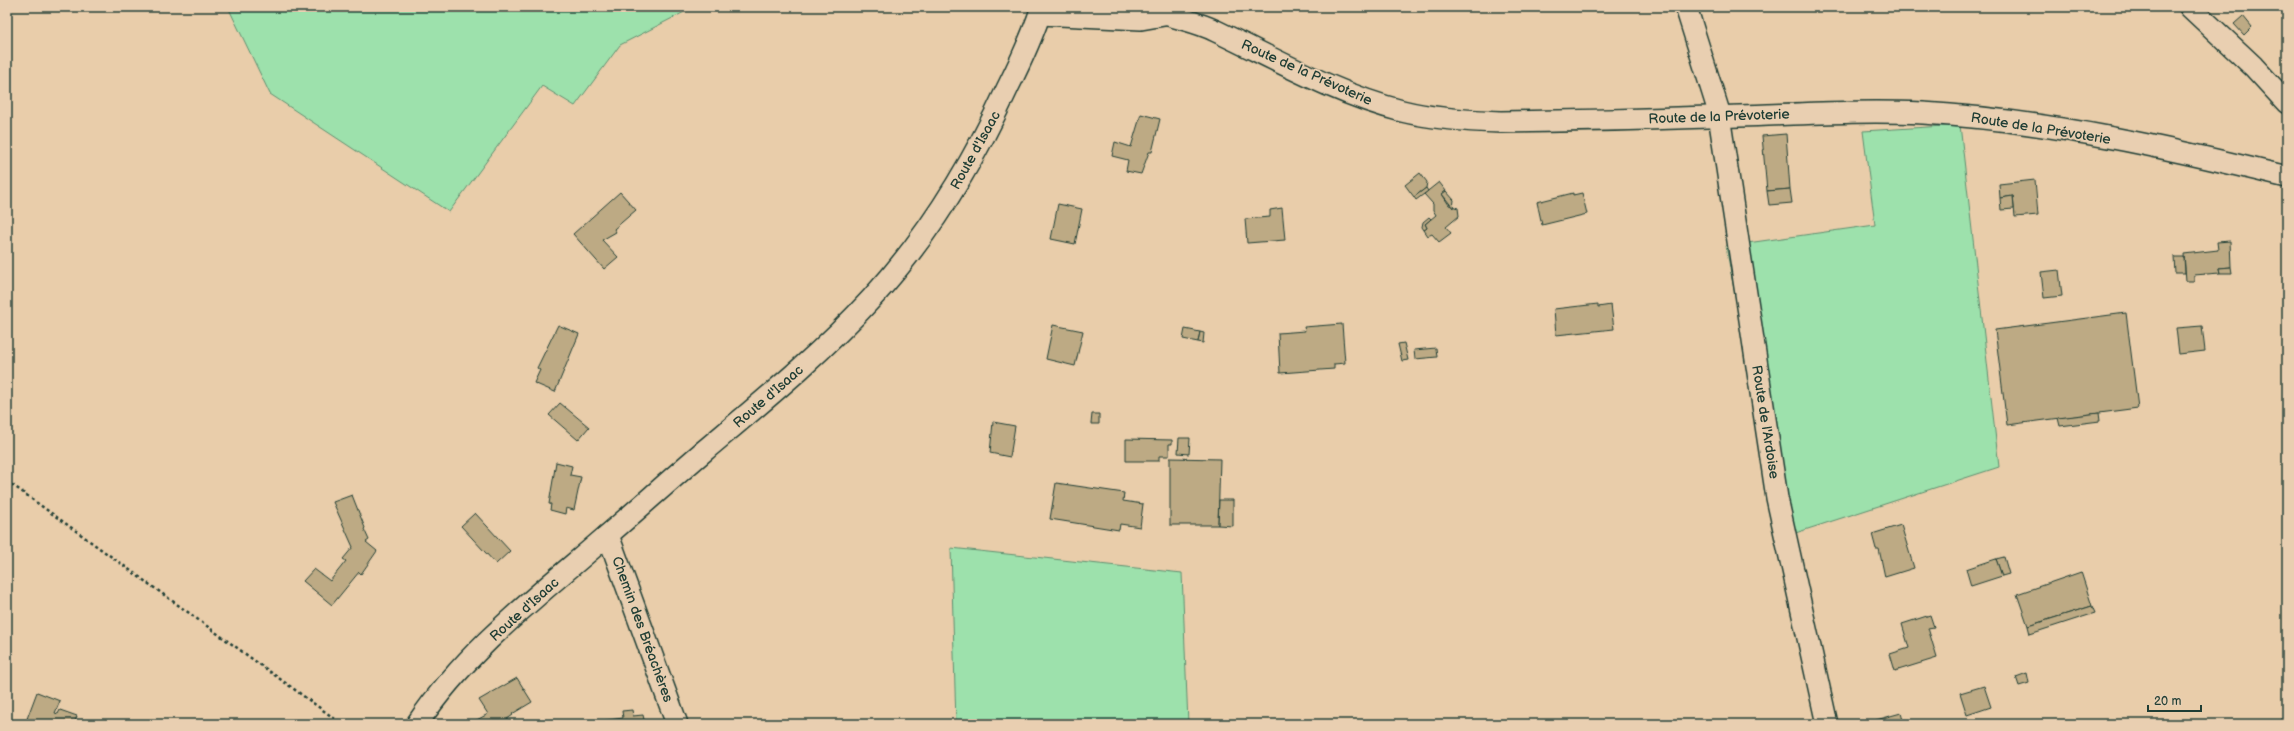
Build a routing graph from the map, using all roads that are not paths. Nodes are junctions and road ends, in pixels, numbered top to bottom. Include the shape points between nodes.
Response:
1 (1686, 7) edge
2 (2190, 7) edge
3 (1041, 11) edge
4 (1156, 11) edge
5 (2287, 103) edge
6 (1719, 117) junction
7 (2287, 177) edge
8 (608, 536) junction
9 (417, 724) edge
10 (677, 724) edge
11 (1827, 724) edge

1 - 6 street, Route de l'Ardoise
2 - 5 street via 2253,66
3 - 4 street, Route de la Prévoterie via 1141,20
3 - 8 street, Route d'Isaac via 1025,53 991,125 950,196 911,252 834,337
4 - 6 street, Route de la Prévoterie via 1215,30 1256,52 1351,94 1421,114 1473,122
6 - 7 street, Route de la Prévoterie via 1843,112 1922,113 1986,118 2228,162
6 - 11 street, Route de l'Ardoise via 1777,498
8 - 9 street, Route d'Isaac via 507,622 465,664
8 - 10 street, Chemin des Bréachères

